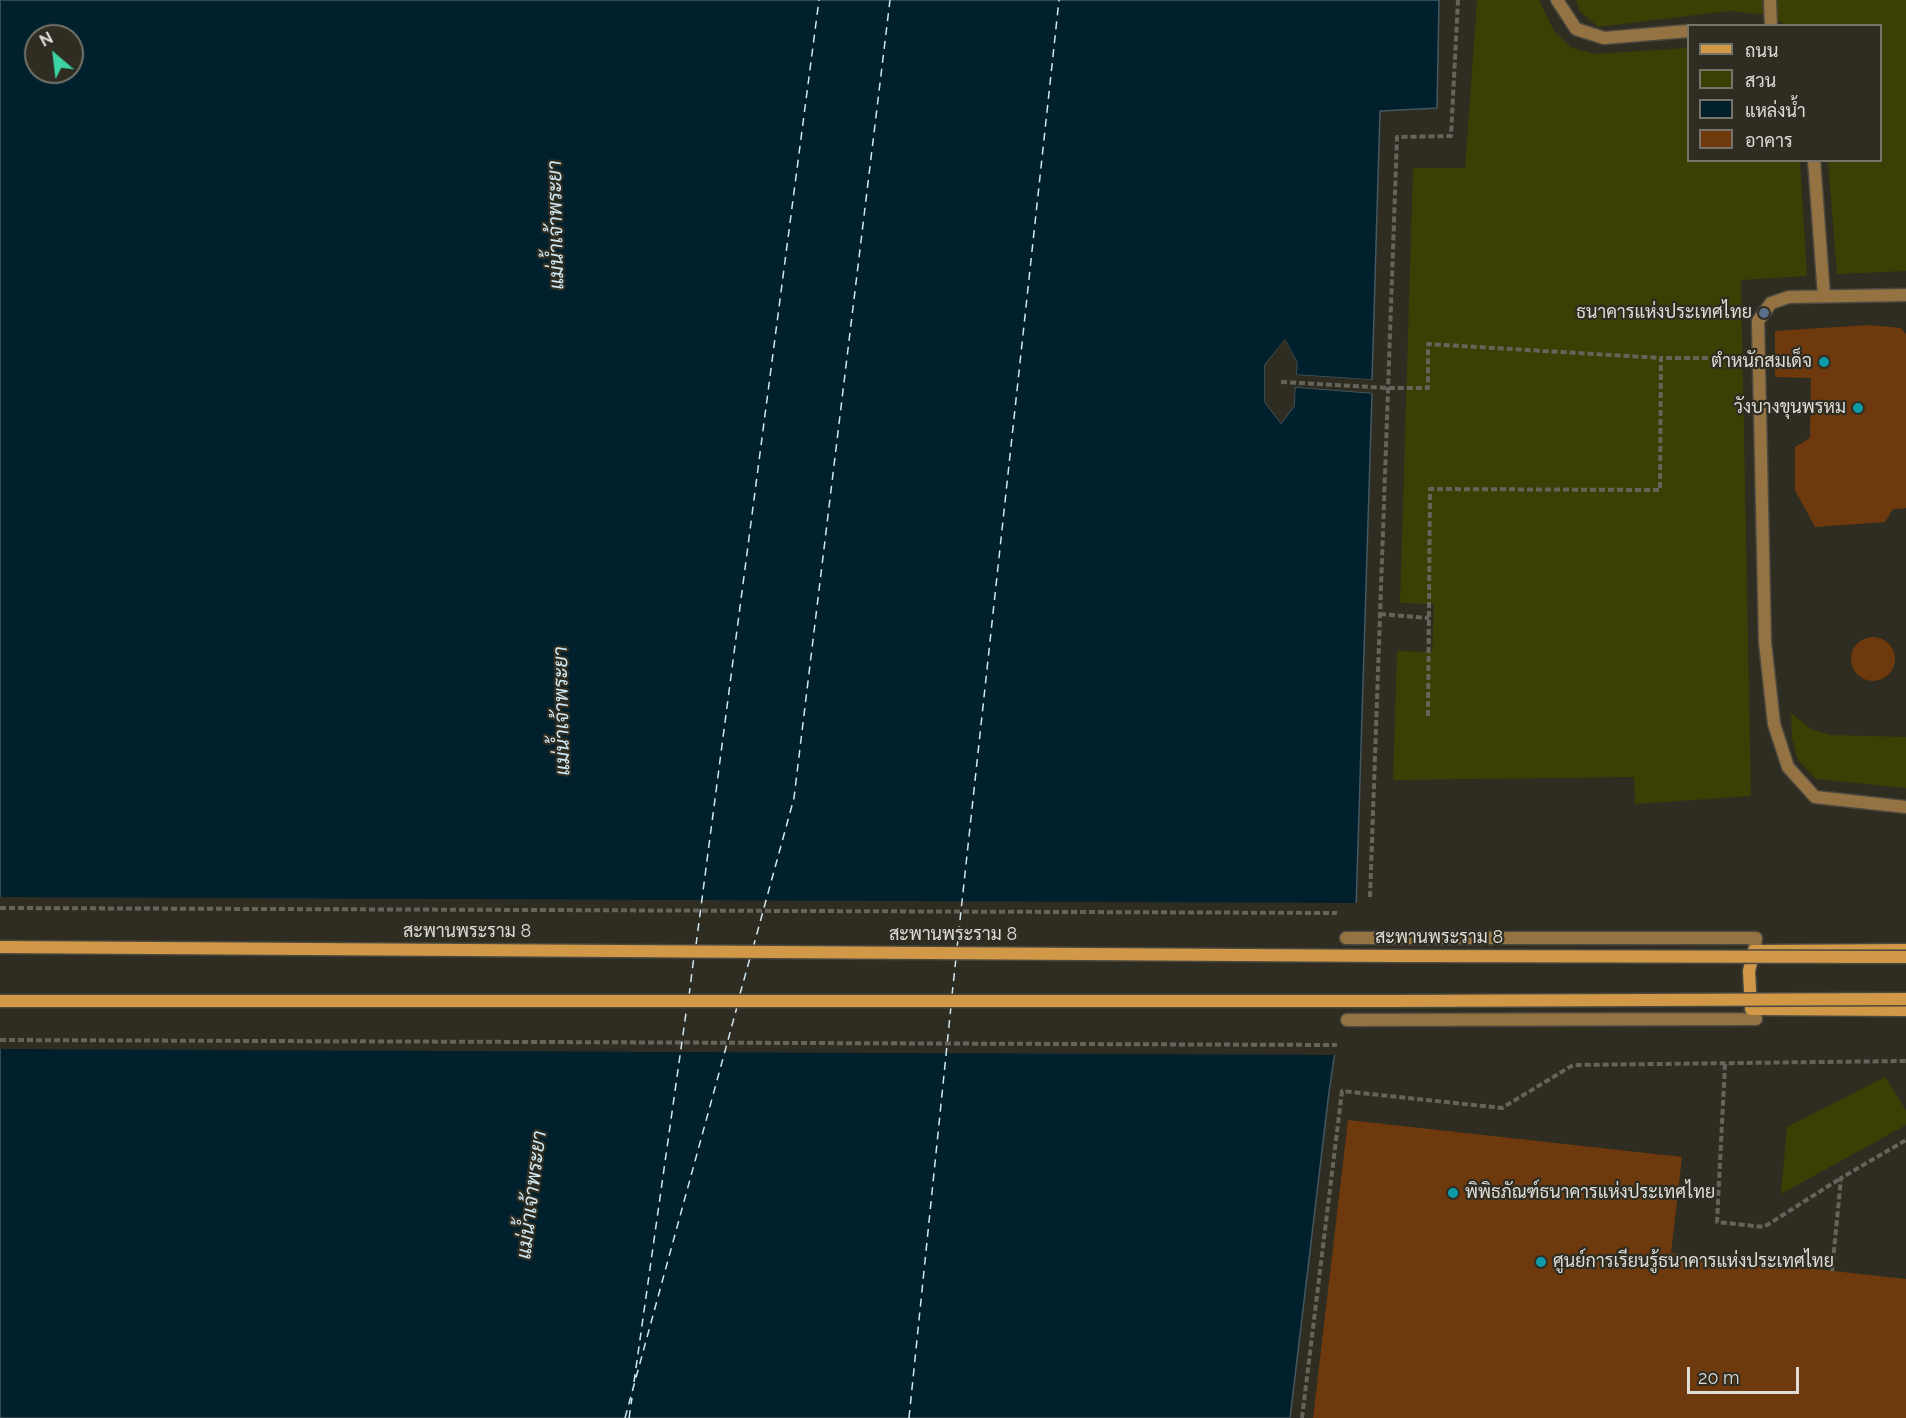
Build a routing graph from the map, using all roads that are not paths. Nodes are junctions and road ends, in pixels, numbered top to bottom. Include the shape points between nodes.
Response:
1 (1557, 0) edge
2 (1770, 0) edge
3 (1771, 24) edge
4 (1687, 30) edge
5 (1814, 162) edge
6 (1906, 295) edge
7 (1824, 296) junction
8 (1906, 807) edge
9 (1346, 938) dead end
10 (0, 947) edge
11 (1906, 950) edge
12 (1754, 951) junction
13 (1906, 957) edge
14 (1906, 999) edge
15 (0, 1001) edge
16 (1751, 1009) junction
17 (1906, 1010) edge
18 (1347, 1020) dead end

1 - 4 street via 1576,29 1604,38
2 - 3 street
5 - 7 street
6 - 7 street
7 - 8 street via 1789,297 1771,303 1758,321 1765,642 1774,724 1788,767 1815,797
9 - 12 street via 1756,938
10 - 13 main road, สะพานพระราม 8, bridge
11 - 12 main road
12 - 16 main road via 1749,971
14 - 15 main road, bridge
16 - 17 main road
16 - 18 street via 1756,1019

